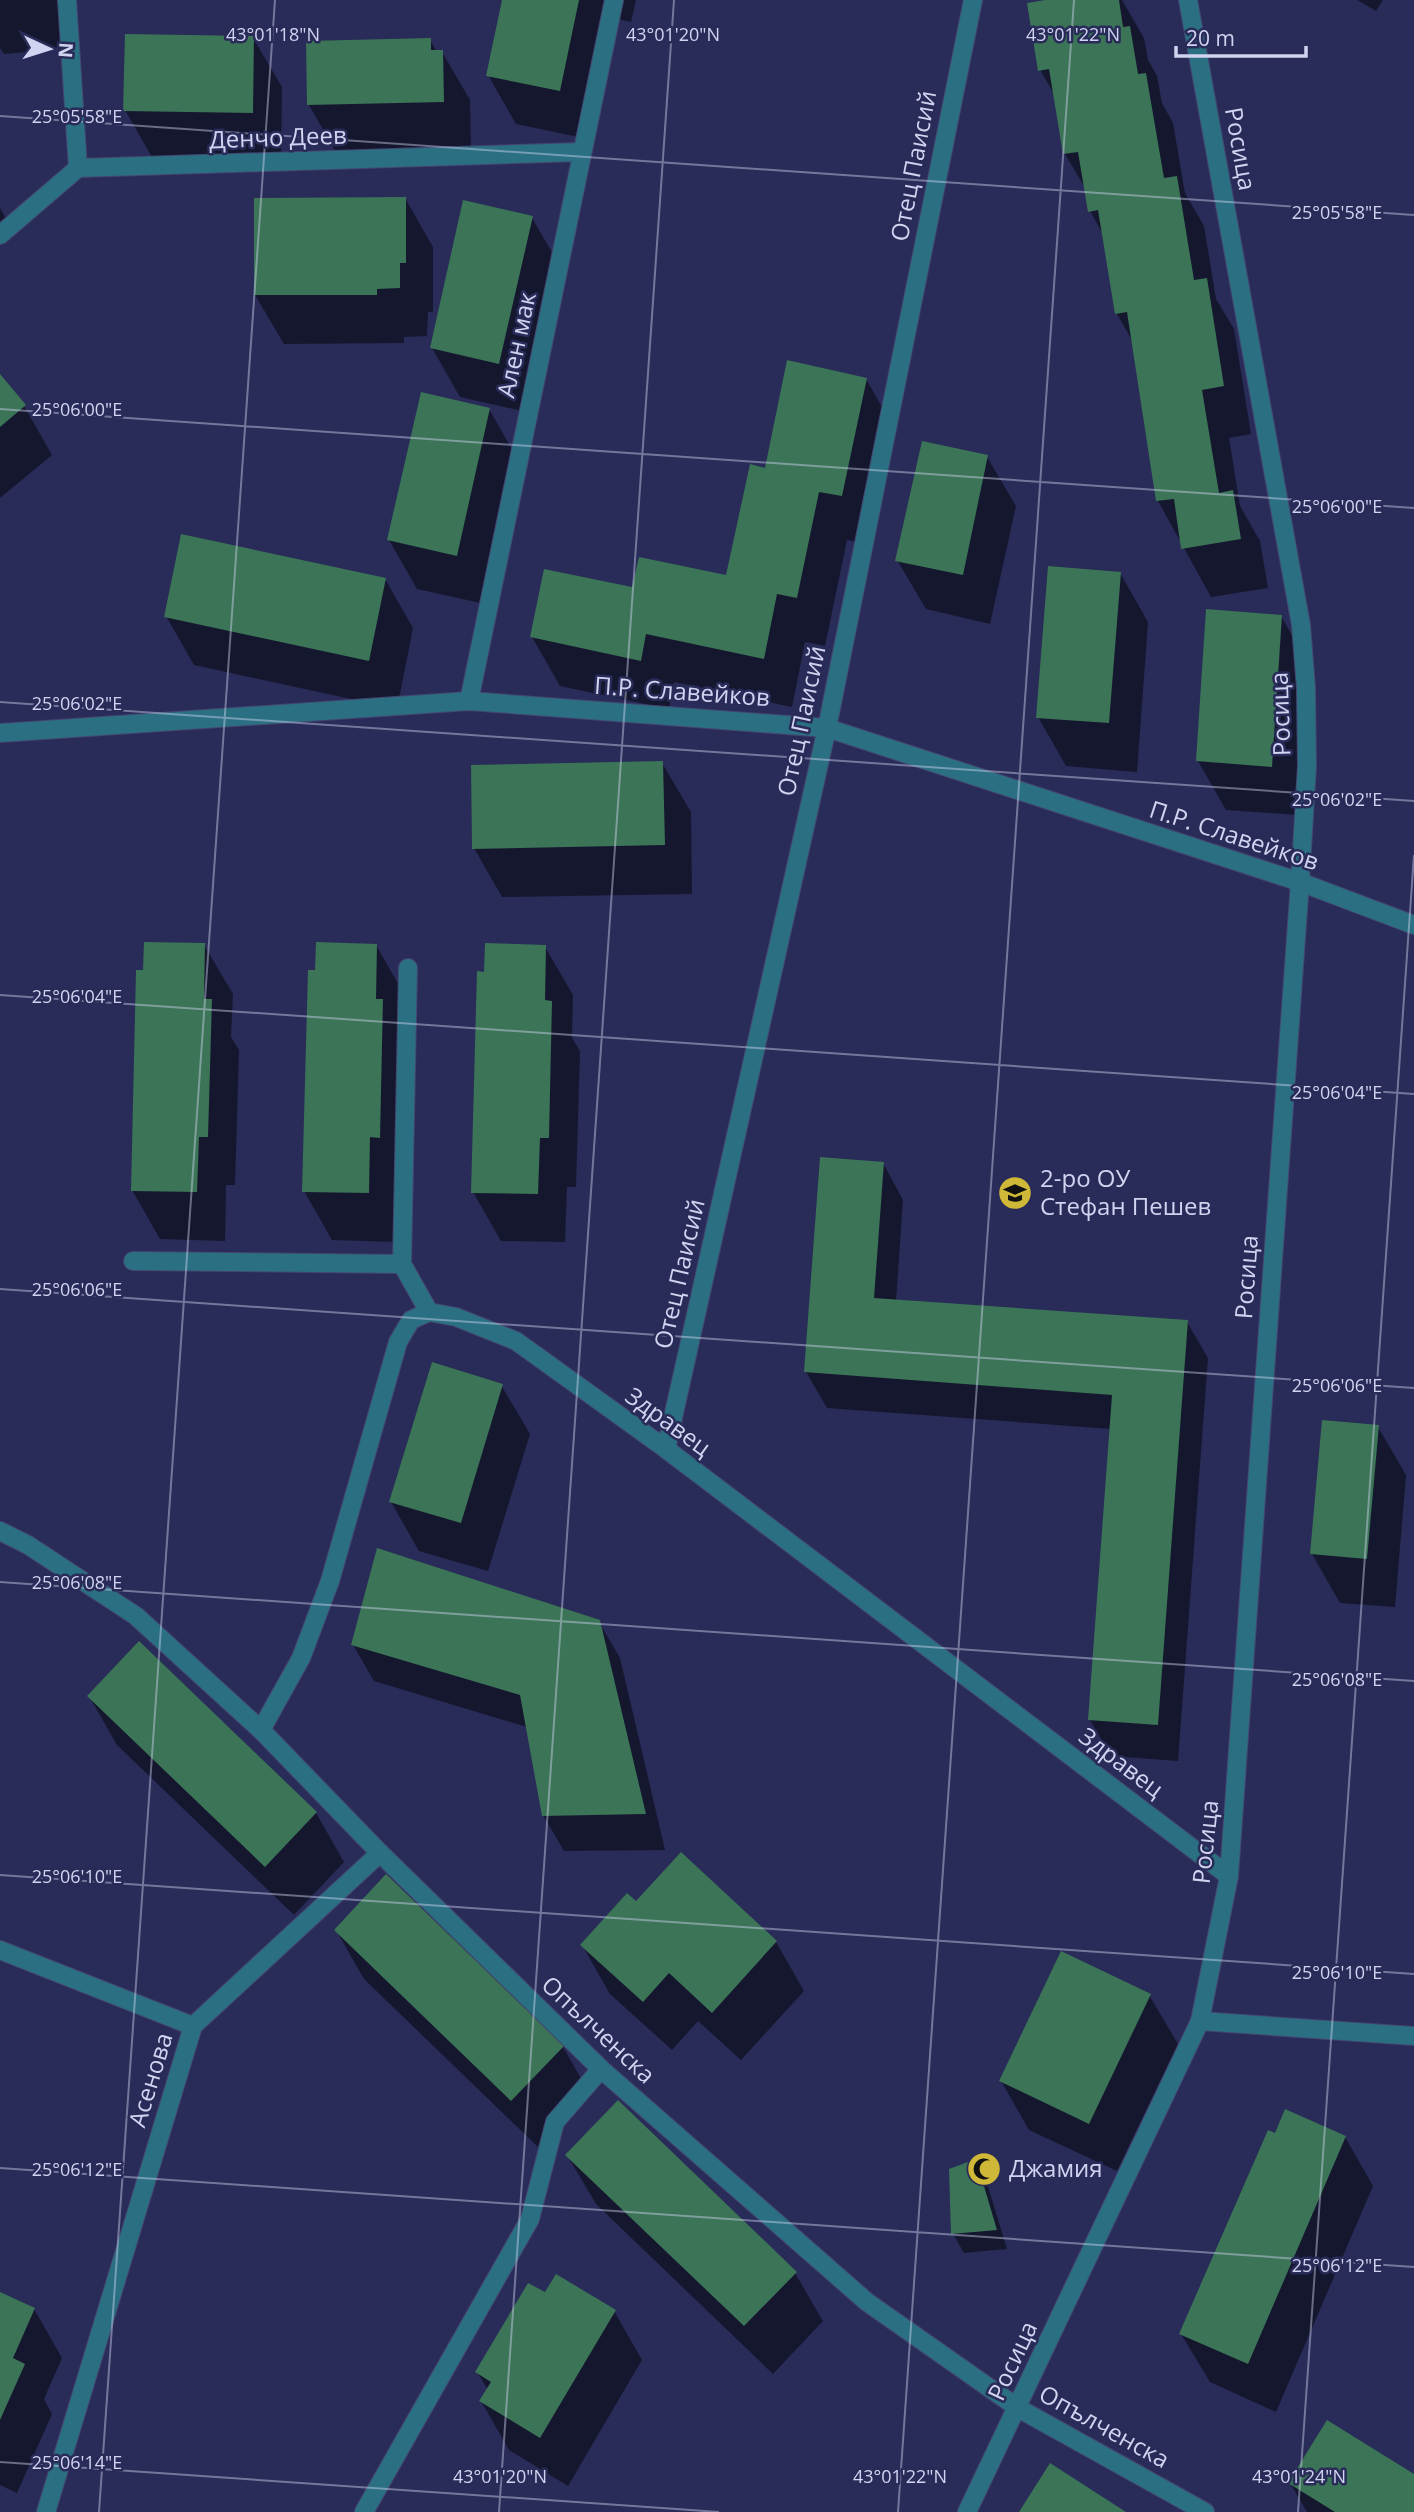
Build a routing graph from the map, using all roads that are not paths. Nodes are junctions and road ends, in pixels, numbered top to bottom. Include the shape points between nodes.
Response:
1 (67, 0) edge
2 (614, 0) edge
3 (973, 0) edge
4 (1188, 0) edge
5 (582, 152) junction
6 (78, 168) junction
7 (0, 235) edge
8 (469, 701) junction
9 (827, 727) junction
10 (0, 733) edge
11 (1300, 883) junction
12 (1414, 925) edge
13 (408, 968) dead end
14 (133, 1261) dead end
15 (402, 1264) junction
16 (429, 1312) junction
17 (666, 1449) junction
18 (0, 1531) edge
19 (261, 1730) junction
20 (380, 1853) junction
21 (1229, 1876) junction
22 (0, 1950) edge
23 (1200, 2021) junction
24 (193, 2026) junction
25 (1414, 2036) edge
26 (601, 2069) junction
27 (1018, 2408) junction
28 (46, 2512) edge
29 (363, 2512) edge
30 (967, 2512) edge
31 (1205, 2512) edge

1 - 6 street
2 - 5 street, Ален мак
3 - 9 street, Отец Паисий
4 - 11 street, Росица via 1301,625 1307,766
5 - 6 street, Денчо Деев
5 - 8 street, Ален мак
6 - 7 street
8 - 9 street, П.Р. Славейков
8 - 10 street, П.Р. Славейков
9 - 11 street, П.Р. Славейков
9 - 17 street, Отец Паисий
11 - 12 street, П.Р. Славейков
11 - 21 street, Росица
13 - 15 street
14 - 15 street
15 - 16 street
16 - 17 street, Здравец via 456,1317 516,1341
16 - 19 street via 411,1320 398,1342 330,1581 302,1658
17 - 21 street, Здравец
18 - 19 street, Опълченска via 136,1616
19 - 20 street, Опълченска
20 - 24 street, Асенова
20 - 26 street, Опълченска
21 - 23 street, Росица
22 - 24 street
23 - 25 street
23 - 27 street, Росица
24 - 28 street, Асенова
26 - 27 street, Опълченска via 867,2302
26 - 29 street via 555,2122 530,2218
27 - 30 street, Росица
27 - 31 street, Опълченска

